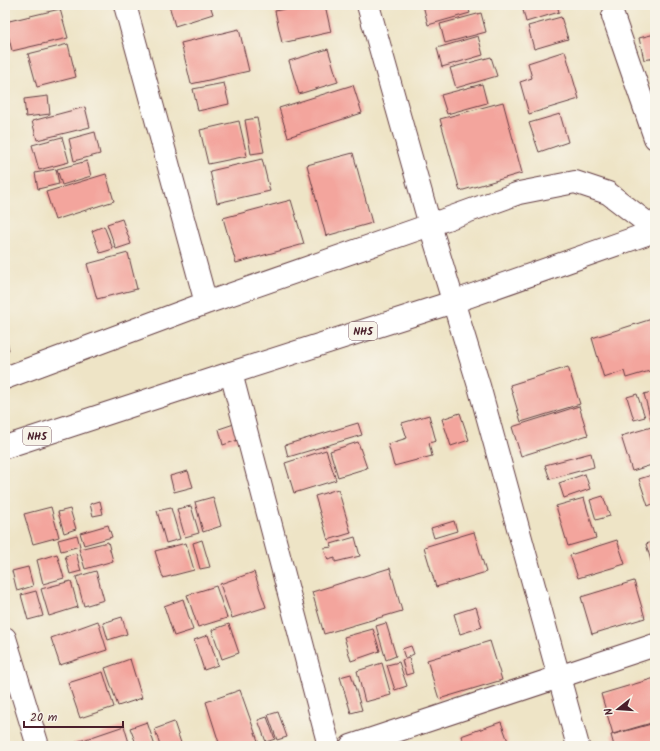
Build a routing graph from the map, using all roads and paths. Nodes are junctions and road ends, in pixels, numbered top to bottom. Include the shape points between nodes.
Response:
1 (125, 5) edge
2 (368, 5) edge
3 (613, 16) dead end
4 (655, 138) edge
5 (430, 225) junction
6 (655, 230) edge
7 (453, 302) junction
8 (206, 303) junction
9 (230, 372) junction
10 (5, 378) edge
11 (5, 447) edge
12 (5, 638) edge
13 (655, 645) edge
14 (560, 676) junction
15 (38, 746) edge
16 (329, 746) edge
17 (350, 746) edge
18 (578, 746) edge

1 - 8 main road
2 - 5 main road
3 - 4 main road
5 - 6 main road via 519,193 575,182 608,193
5 - 7 main road
5 - 8 main road
6 - 7 main road, NH5
7 - 9 main road, NH5
7 - 14 main road
8 - 10 main road
9 - 11 main road, NH5
9 - 16 main road
12 - 15 main road
13 - 14 main road
14 - 17 main road
14 - 18 main road

